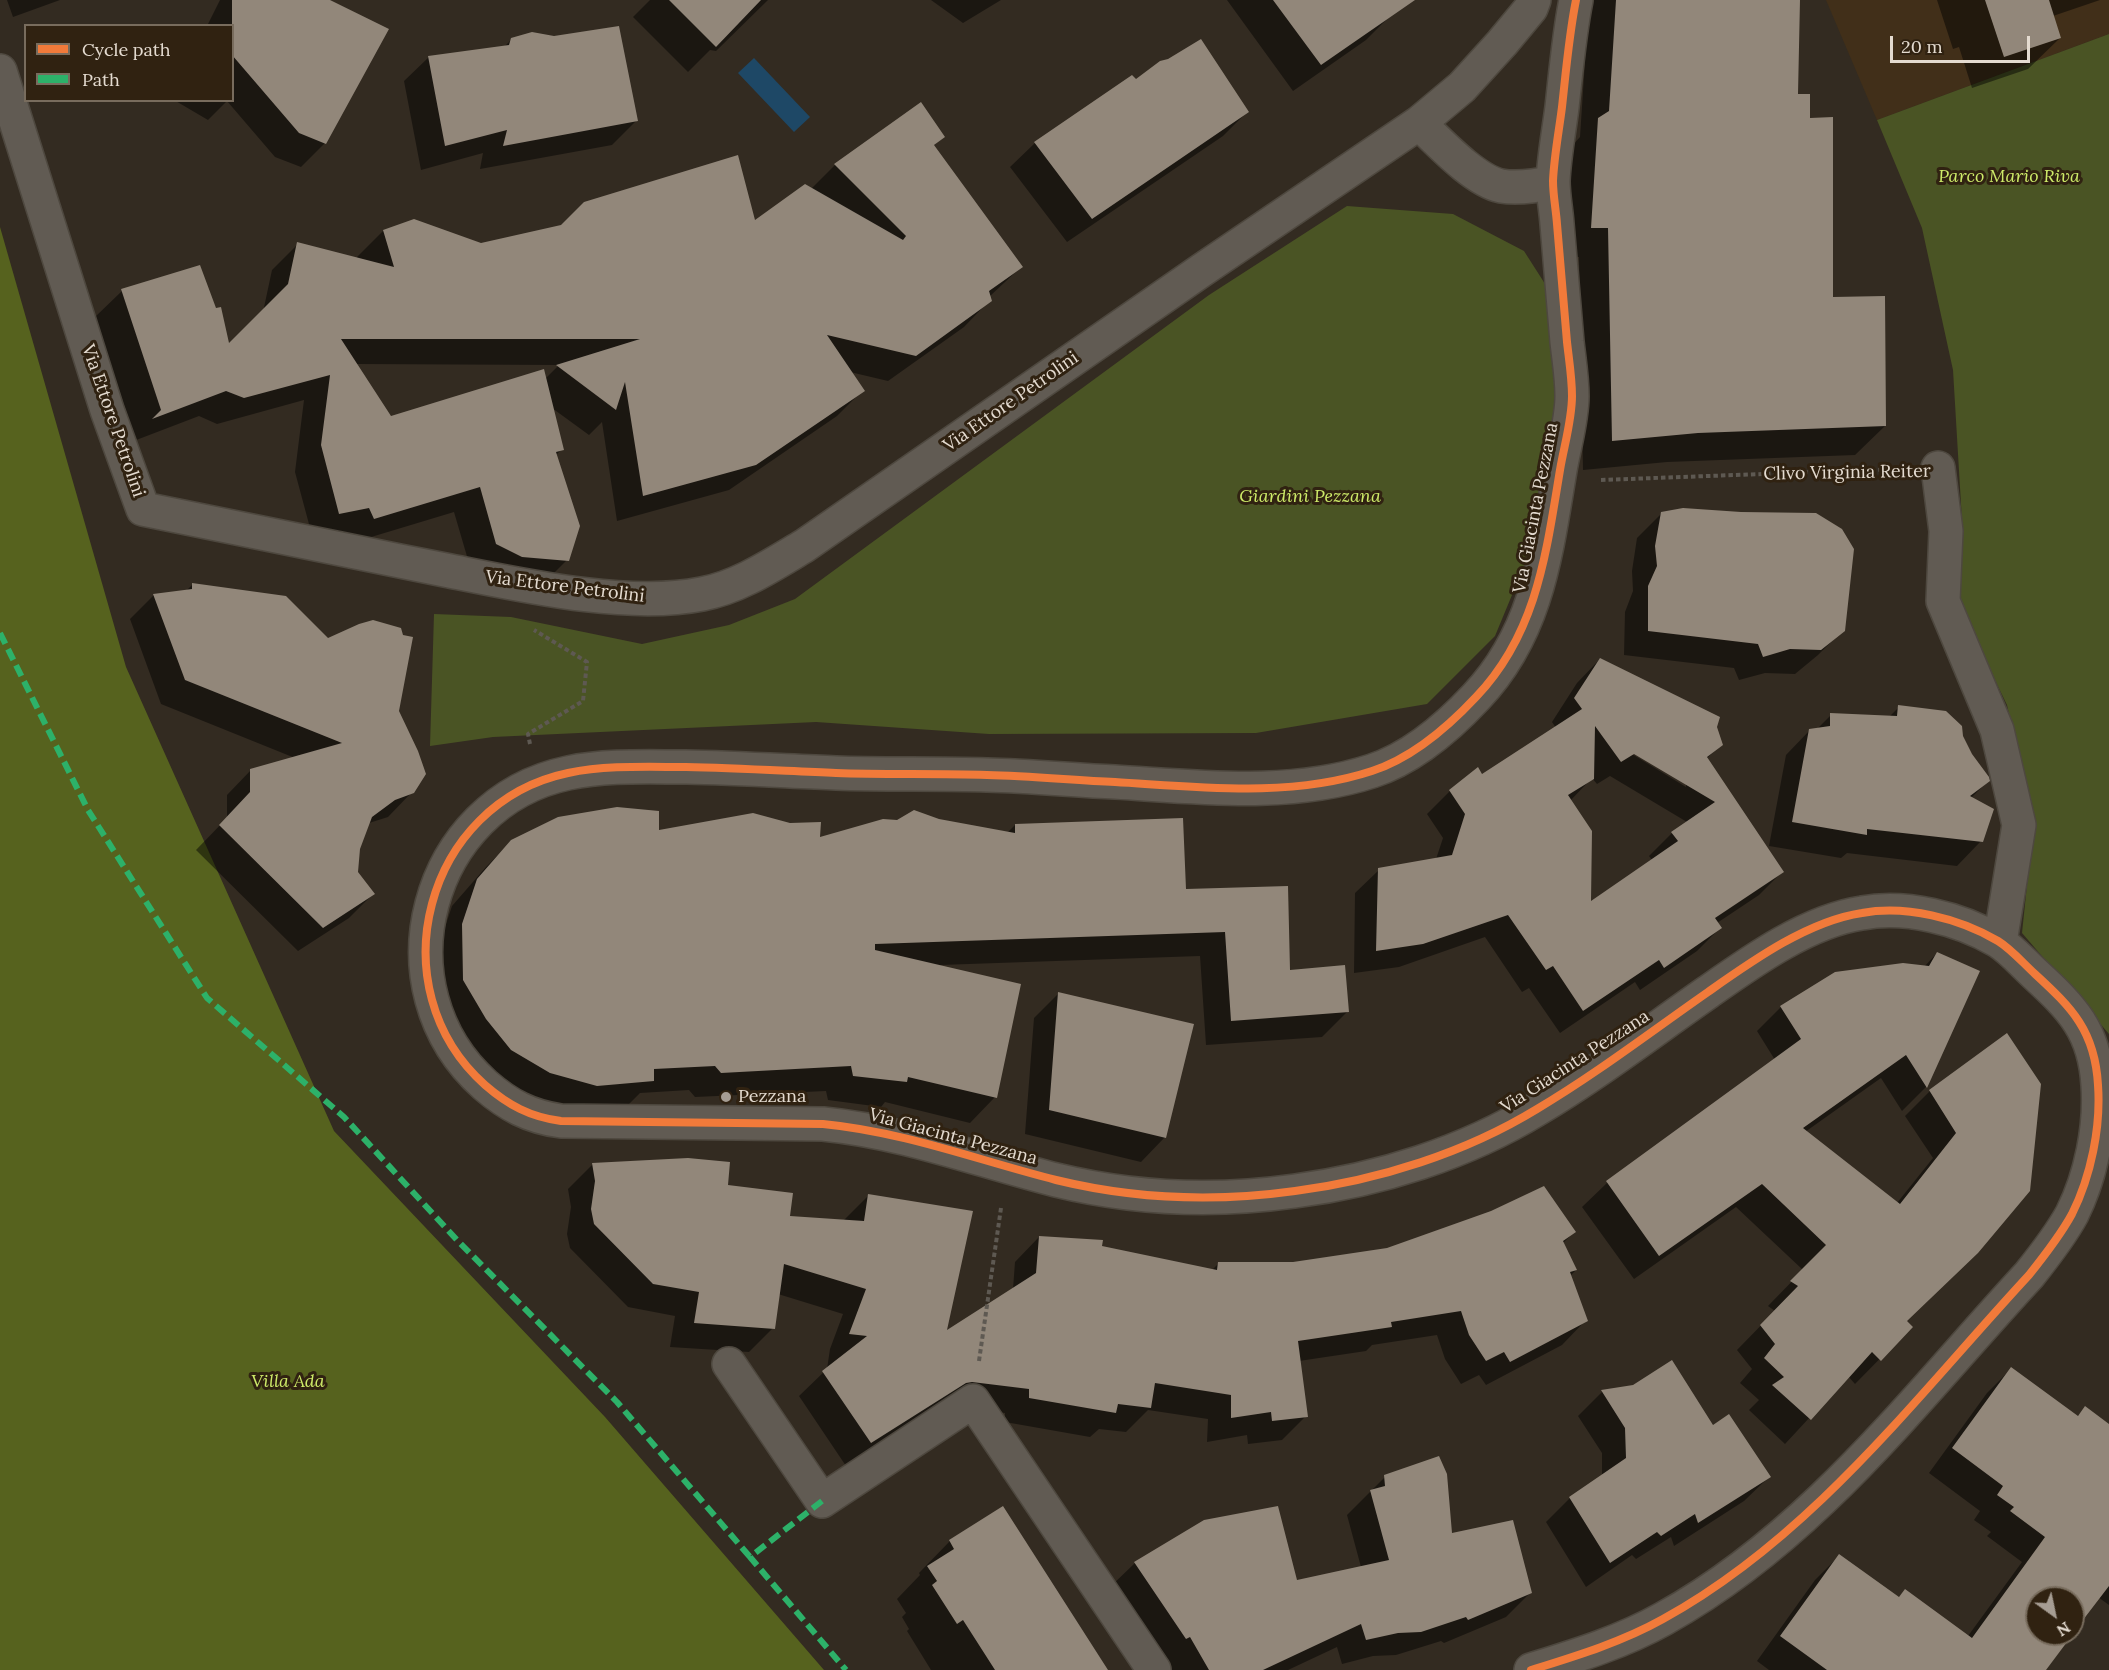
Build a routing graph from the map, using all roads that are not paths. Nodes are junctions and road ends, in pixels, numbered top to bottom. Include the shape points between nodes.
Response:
1 (1532, 4) edge
2 (1575, 6) edge
3 (0, 71) edge
4 (1419, 123) junction
5 (1553, 182) junction
6 (1938, 468) road end
7 (2000, 942) junction
8 (2104, 1099) edge
9 (729, 1364) dead end
10 (1154, 1670) edge
11 (1531, 1670) edge

1 - 2 street
1 - 4 street, Via Ettore Petrolini via 1462,87
2 - 5 street, Via Giacinta Pezzana
3 - 4 street, Via Ettore Petrolini via 107,410 143,508 509,582 643,598 703,594 745,579 804,546
4 - 5 street via 1460,162 1500,186
5 - 7 street, Via Giacinta Pezzana via 1572,399 1537,594 1497,674 1434,737 1372,771 1318,782 1245,789 987,775 646,767 562,774 538,782 485,815 458,845 437,888 425,933 424,956 428,983 453,1048 468,1069 498,1095 530,1115 561,1121 850,1127 933,1144 1060,1181 1206,1199 1297,1191 1399,1168 1448,1152 1535,1111 1736,973 1812,928 1860,913 1911,912 1944,919
6 - 7 street, Clivo Virginia Reiter via 1946,531 1942,601 1997,730 2019,825
7 - 8 street, Via Giacinta Pezzana via 2079,1019
8 - 11 street, Via Giacinta Pezzana via 2084,1181 2073,1211 2053,1245 1850,1472 1756,1557 1684,1607 1597,1648
9 - 10 street via 822,1501 973,1401

